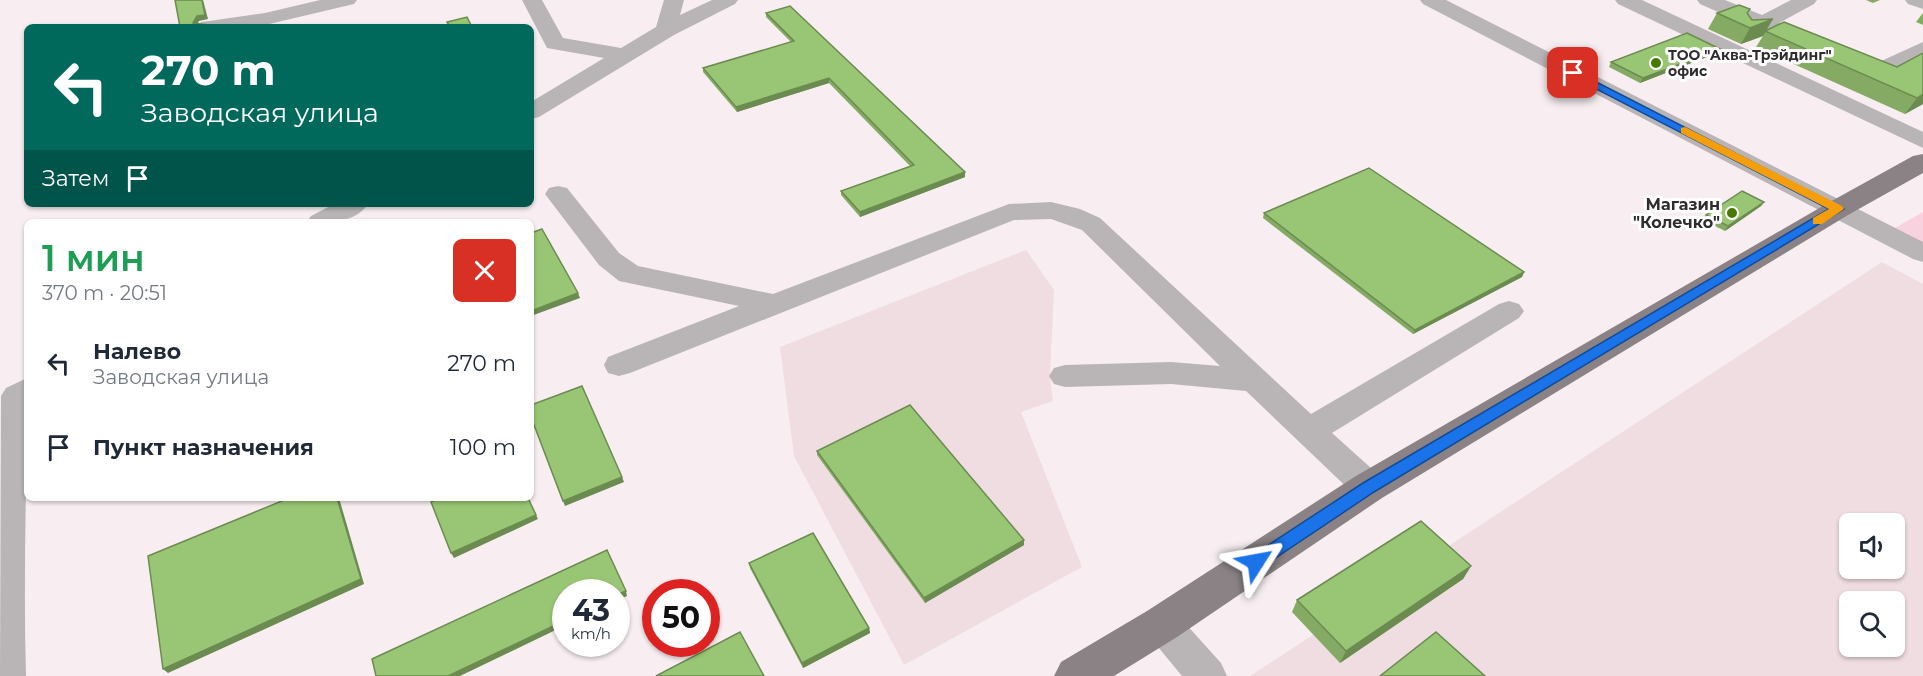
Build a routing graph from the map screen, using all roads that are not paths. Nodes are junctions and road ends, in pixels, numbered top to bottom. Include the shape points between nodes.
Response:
1 (347, 0) edge
2 (532, 0) edge
3 (674, 0) edge
4 (728, 0) edge
5 (1430, 0) edge
6 (1625, 0) edge
7 (1707, 0) edge
8 (1807, 0) edge
9 (1915, 0) edge
10 (1923, 3) edge
11 (1763, 23) junction
12 (229, 24) edge
13 (666, 30) junction
14 (555, 44) junction
15 (1721, 45) junction
16 (534, 49) edge
17 (1923, 49) edge
18 (625, 55) junction
19 (534, 110) edge
20 (1923, 141) edge
21 (1923, 162) edge
22 (558, 194) dead end
23 (349, 207) edge
24 (1838, 209) junction
25 (326, 219) edge
26 (1923, 253) edge
27 (775, 304) junction
28 (1509, 310) dead end
29 (619, 365) dead end
30 (1065, 376) dead end
31 (1254, 380) junction
32 (24, 392) edge
33 (1310, 430) junction
34 (1369, 487) junction
35 (3, 573) edge
36 (1162, 624) junction
37 (1083, 674) edge
38 (6, 676) edge
39 (1207, 676) edge

1 - 12 street
2 - 14 street
3 - 13 street
4 - 13 street
5 - 24 street
6 - 15 street
7 - 11 street
8 - 11 street
9 - 10 street
11 - 15 street
11 - 17 street via 1881,70
13 - 18 street
14 - 16 street
14 - 18 street
15 - 20 street
18 - 19 street
21 - 24 main road
22 - 27 street via 609,259 629,274
23 - 25 street
24 - 26 street
24 - 34 main road
27 - 29 street
27 - 31 street via 1009,212 1054,210 1091,224
28 - 33 street
30 - 31 street via 1171,373
31 - 33 street
32 - 35 street via 17,396
33 - 34 street
34 - 36 main road
35 - 38 street
36 - 37 main road
36 - 39 street

